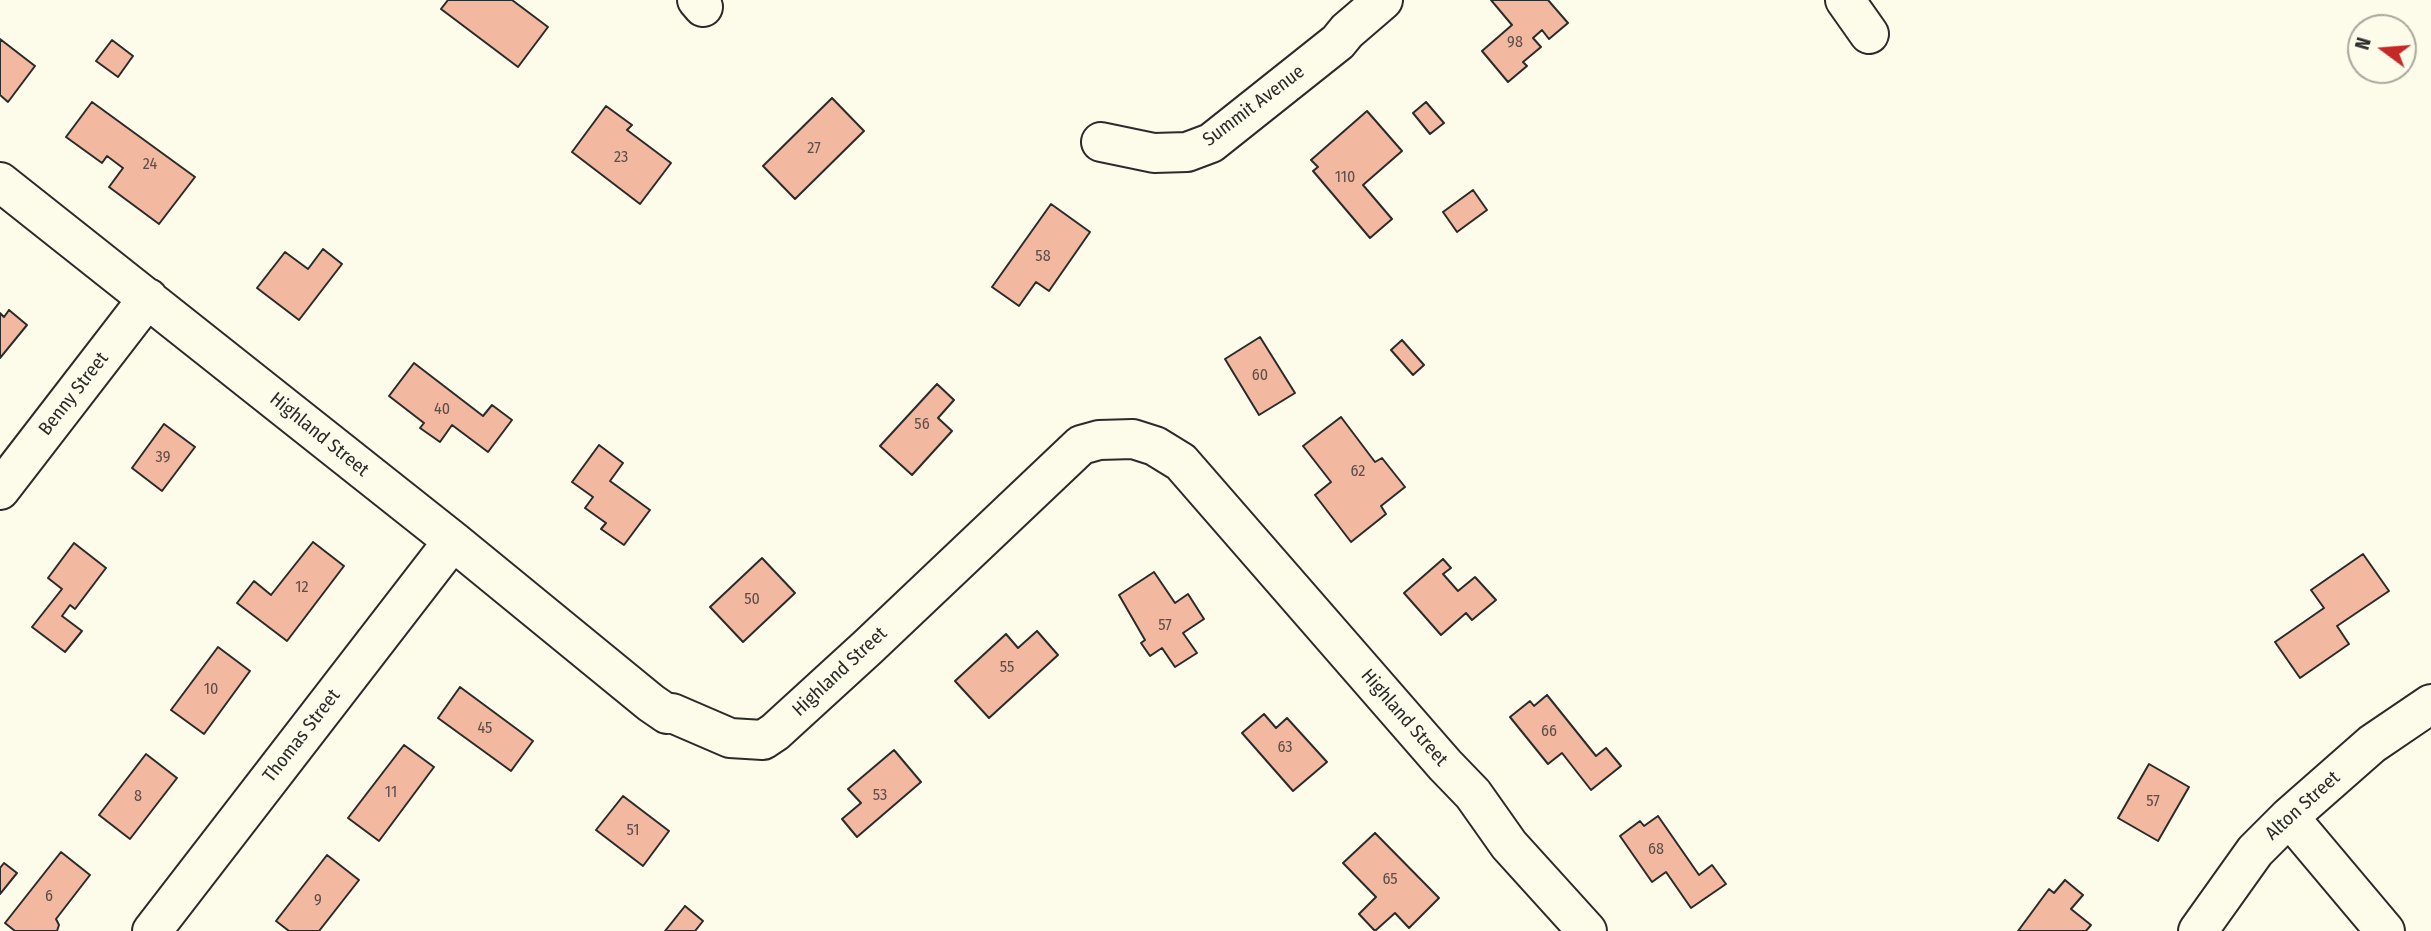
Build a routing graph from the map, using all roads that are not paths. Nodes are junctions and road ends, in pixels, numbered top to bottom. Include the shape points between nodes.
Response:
1 (1384, 0) edge
2 (1845, 0) edge
3 (1869, 34) dead end
4 (1101, 142) dead end
5 (0, 182) edge
6 (148, 299) junction
7 (0, 490) edge
8 (453, 541) junction
9 (2431, 704) edge
10 (2289, 817) junction
11 (152, 931) edge
12 (1587, 931) edge
13 (2198, 931) edge
14 (2385, 931) edge

1 - 4 street, Summit Avenue via 1211,143 1187,152 1154,153
2 - 3 street
5 - 6 street, Highland Street
6 - 7 street, Benny Street
6 - 8 street, Highland Street
8 - 11 street, Thomas Street
8 - 12 street, Highland Street via 667,714 730,738 763,740 868,648 1081,446 1099,440 1133,439 1156,446 1181,462
9 - 10 street, Alton Street via 2372,744
10 - 13 street, Alton Street via 2255,851
10 - 14 street

